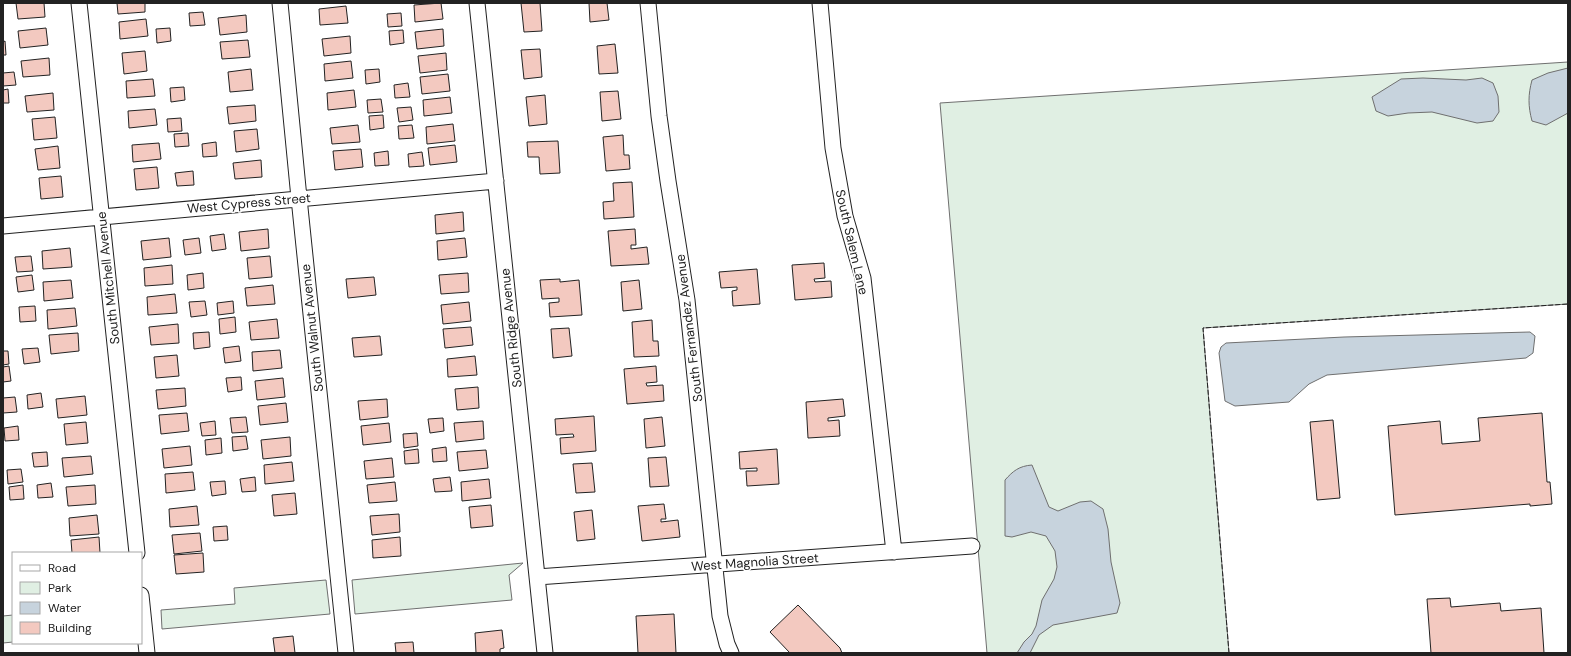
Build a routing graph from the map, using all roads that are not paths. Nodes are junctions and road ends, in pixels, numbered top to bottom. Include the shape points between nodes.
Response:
1 (79, 3) edge
2 (280, 3) edge
3 (477, 3) edge
4 (648, 3) edge
5 (820, 3) edge
6 (496, 181) junction
7 (299, 198) junction
8 (101, 217) junction
9 (3, 226) edge
10 (972, 546) dead end
11 (137, 552) edge
12 (894, 552) junction
13 (714, 564) junction
14 (537, 577) junction
15 (142, 605) edge
16 (147, 653) edge
17 (346, 653) edge
18 (545, 653) edge
19 (731, 653) edge

1 - 8 street, South Mitchell Avenue
2 - 7 street, South Walnut Avenue
3 - 6 street, South Ridge Avenue
4 - 13 street, South Fernandez Avenue via 664,152 687,300
5 - 12 street, South Salem Lane via 833,148 845,216 863,278
6 - 7 street, West Cypress Street
6 - 14 street, South Ridge Avenue
7 - 8 street, West Cypress Street
7 - 17 street, South Walnut Avenue
8 - 9 street, West Cypress Street
8 - 11 street, South Mitchell Avenue
10 - 12 street, West Magnolia Street
12 - 13 street, West Magnolia Street
13 - 14 street, West Magnolia Street
13 - 19 street, South Fernandez Avenue via 720,616
14 - 18 street, South Ridge Avenue
15 - 16 street

